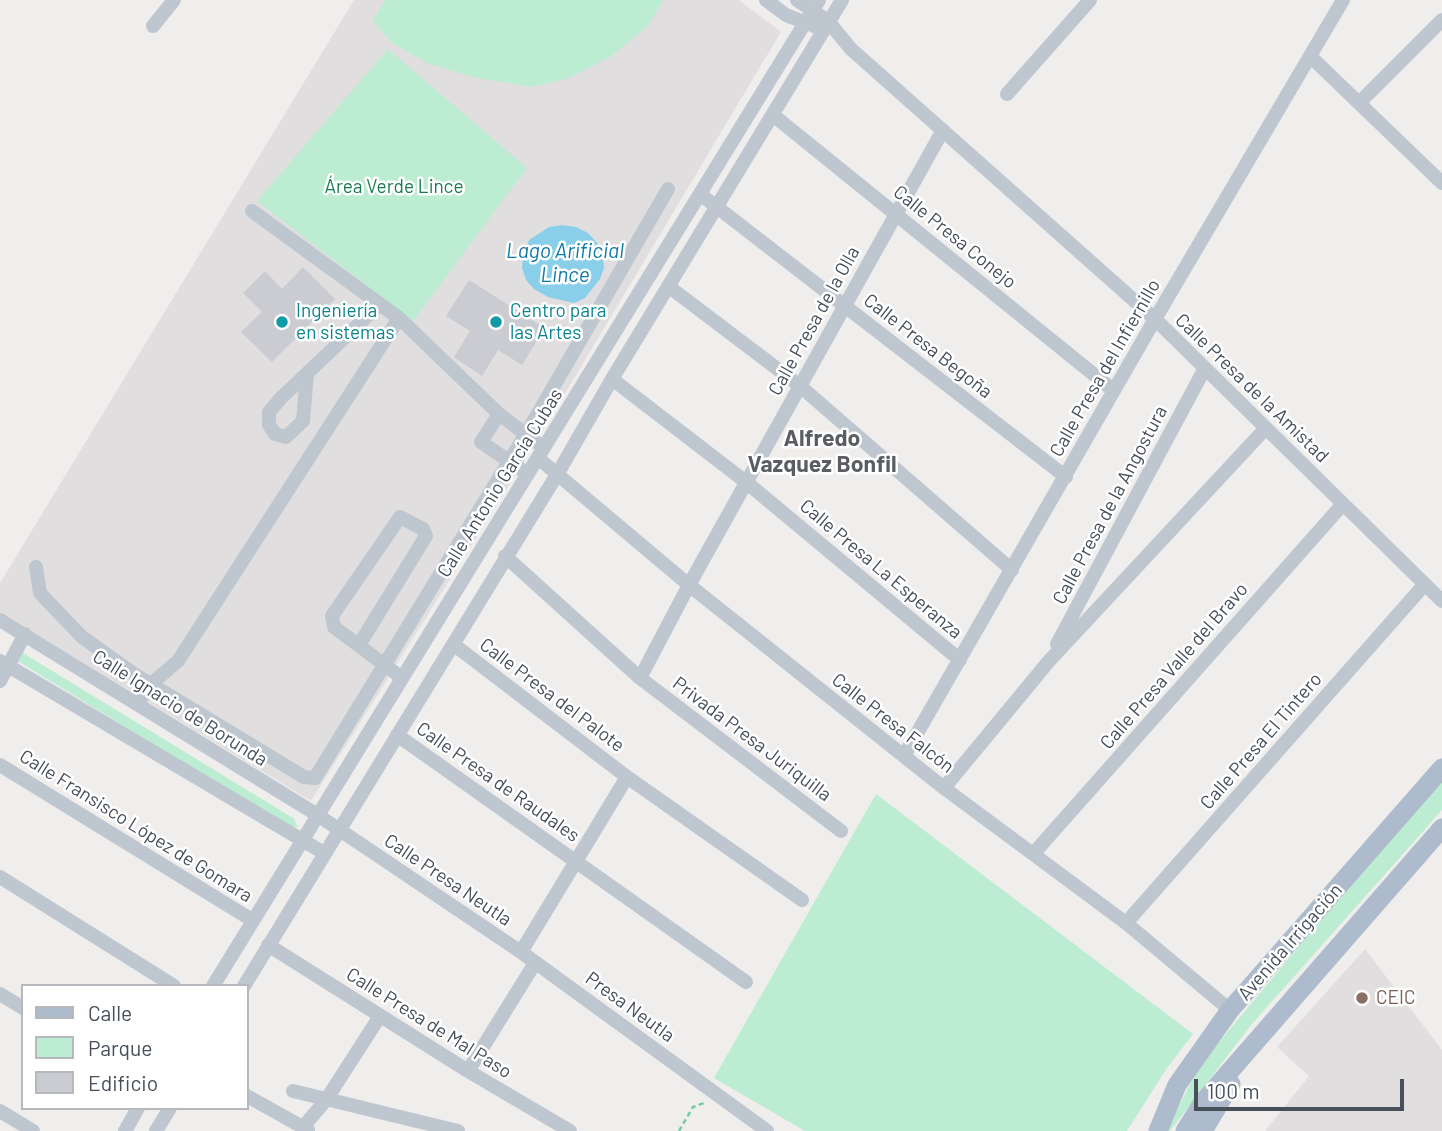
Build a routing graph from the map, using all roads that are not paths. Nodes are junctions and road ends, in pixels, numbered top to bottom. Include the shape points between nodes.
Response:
1 (174, 0) edge
2 (766, 0) edge
3 (797, 0) edge
4 (842, 0) edge
5 (1090, 0) edge
6 (1343, 0) edge
7 (812, 11) edge
8 (1442, 20) edge
9 (153, 26) dead end
10 (826, 26) junction
11 (1310, 56) junction
12 (1007, 94) dead end
13 (1359, 103) junction
14 (773, 115) junction
15 (943, 130) junction
16 (1440, 178) edge
17 (668, 188) dead end
18 (700, 194) junction
19 (717, 206) junction
20 (252, 211) dead end
21 (895, 214) junction
22 (668, 286) junction
23 (380, 304) junction
24 (844, 305) junction
25 (399, 318) junction
26 (1155, 319) junction
27 (1205, 368) junction
28 (307, 374) dead end
29 (612, 379) junction
30 (800, 386) junction
31 (1113, 390) junction
32 (499, 414) junction
33 (1266, 428) junction
34 (526, 434) junction
35 (541, 453) junction
36 (509, 461) junction
37 (558, 472) junction
38 (528, 474) junction
39 (1066, 477) junction
40 (746, 482) junction
41 (1343, 503) junction
42 (505, 556) junction
43 (36, 567) dead end
44 (1012, 569) junction
45 (1425, 584) junction
46 (689, 585) junction
47 (1442, 601) edge
48 (0, 620) edge
49 (25, 635) junction
50 (453, 644) junction
51 (359, 645) junction
52 (960, 660) junction
53 (1049, 661) junction
54 (4, 664) edge
55 (120, 664) junction
56 (384, 664) junction
57 (402, 678) junction
58 (640, 678) junction
59 (0, 681) edge
60 (151, 684) junction
61 (106, 685) junction
62 (137, 704) junction
63 (397, 735) junction
64 (904, 756) junction
65 (0, 765) edge
66 (1442, 768) edge
67 (627, 777) junction
68 (944, 788) junction
69 (316, 814) junction
70 (1442, 828) edge
71 (338, 830) junction
72 (841, 831) dead end
73 (302, 840) junction
74 (324, 853) junction
75 (1034, 853) junction
76 (577, 862) junction
77 (0, 877) edge
78 (802, 900) dead end
79 (252, 920) junction
80 (1126, 923) junction
81 (268, 945) junction
82 (522, 951) junction
83 (535, 963) junction
84 (746, 982) dead end
85 (171, 984) edge
86 (214, 984) edge
87 (245, 984) edge
88 (0, 994) edge
89 (21, 1007) edge
90 (1230, 1010) junction
91 (380, 1016) junction
92 (1269, 1025) junction
93 (468, 1071) junction
94 (1177, 1085) junction
95 (293, 1091) dead end
96 (248, 1097) edge
97 (326, 1100) junction
98 (137, 1110) edge
99 (169, 1110) edge
100 (0, 1111) edge
101 (306, 1129) edge
102 (33, 1131) edge
103 (125, 1131) edge
104 (156, 1131) edge
105 (458, 1131) edge
106 (570, 1131) edge
107 (767, 1131) edge
108 (1145, 1131) edge
109 (1158, 1131) edge
110 (1185, 1131) edge
111 (1203, 1131) edge

1 - 9 street
2 - 7 street via 786,15
3 - 7 street
4 - 10 street
5 - 12 street
6 - 11 street, Calle Presa del Infiernillo
7 - 10 street, Calle Presa de la Amistad
7 - 18 street, Calle Antonio García Cubas
8 - 13 street
10 - 14 street
10 - 15 street, Calle Presa de la Amistad
11 - 13 street
11 - 26 street, Calle Presa del Infiernillo
13 - 16 street
14 - 19 street
14 - 21 street, Calle Presa Conejo
15 - 21 street, Calle Presa de la Olla
15 - 26 street, Calle Presa de la Amistad
17 - 34 street
18 - 19 street, Calle Presa Begoña
18 - 35 street, Calle Antonio García Cubas
19 - 22 street
19 - 24 street, Calle Presa Begoña
20 - 23 street, Calle Presa Falcón
21 - 24 street, Calle Presa de la Olla
21 - 31 street, Calle Presa Conejo
22 - 29 street
22 - 30 street
23 - 25 street, Calle Presa Falcón
23 - 28 street
24 - 30 street, Calle Presa de la Olla
24 - 39 street, Calle Presa Begoña
25 - 32 street, Calle Presa Falcón
25 - 60 street via 178,661
26 - 27 street, Calle Presa de la Amistad
26 - 31 street, Calle Presa del Infiernillo
27 - 33 street, Calle Presa de la Amistad
27 - 53 street, Calle Presa de la Angostura
29 - 37 street
29 - 40 street, Calle Presa La Esperanza
30 - 40 street, Calle Presa de la Olla
30 - 44 street
31 - 39 street, Calle Presa del Infiernillo
32 - 34 street, Calle Presa Falcón
32 - 36 street via 481,442
33 - 41 street, Calle Presa de la Amistad
33 - 53 street, Calle Presa de la Angostura
34 - 35 street, Calle Presa Falcón
34 - 36 street
35 - 37 street, Calle Presa Falcón
35 - 38 street, Calle Antonio García Cubas
36 - 38 street
36 - 56 street
37 - 42 street
37 - 46 street, Calle Presa Falcón
38 - 57 street, Calle Antonio García Cubas
39 - 44 street, Calle Presa del Infiernillo
40 - 46 street, Calle Presa de la Olla
40 - 52 street, Calle Presa La Esperanza
41 - 45 street, Calle Presa de la Amistad
41 - 75 street, Calle Presa Valle del Bravo
42 - 50 street
42 - 58 street, Privada Presa Juriquilla
43 - 55 street via 40,593 82,637
44 - 52 street, Calle Presa del Infiernillo
45 - 47 street, Calle Presa de la Amistad
45 - 80 street, Calle Presa El Tintero
46 - 58 street, Calle Presa de la Olla
46 - 64 street, Calle Presa Falcón
48 - 49 street, Calle Ignacio de Borunda
49 - 54 street
49 - 61 street, Calle Ignacio de Borunda
50 - 63 street
50 - 67 street, Calle Presa del Palote
51 - 51 street via 334,627 332,616 400,517 423,529 426,536
51 - 56 street
52 - 64 street, Calle Presa del Infiernillo
53 - 68 street, Calle Presa de la Angostura
54 - 59 street
54 - 73 street
55 - 60 street
55 - 61 street
56 - 57 street
56 - 60 street via 315,778 304,776
57 - 69 street, Calle Antonio García Cubas
58 - 72 street, Privada Presa Juriquilla
60 - 62 street
61 - 62 street, Calle Ignacio de Borunda
62 - 69 street, Calle Ignacio de Borunda
63 - 71 street
63 - 76 street, Calle Presa de Raudales
64 - 68 street, Calle Presa Falcón
65 - 79 street, Calle Fransisco López de Gomara
66 - 90 main road, Avenida Irrigación
67 - 76 street
67 - 78 street, Calle Presa del Palote
68 - 75 street, Calle Presa Falcón
69 - 71 street, Calle Ignacio de Borunda
69 - 73 street, Calle Antonio García Cubas
70 - 92 main road, Avenida Irrigación
71 - 74 street
71 - 82 street, Calle Presa Neutla
73 - 74 street
73 - 79 street, Calle Antonio García Cubas
74 - 81 street
75 - 80 street, Calle Presa Falcón
76 - 82 street
76 - 84 street, Calle Presa de Raudales
77 - 85 street
79 - 86 street, Calle Antonio García Cubas
80 - 90 street, Calle Presa Falcón
81 - 87 street
81 - 91 street, Calle Presa de Mal Paso
82 - 83 street, Calle Presa Neutla
83 - 93 street
83 - 107 street, Presa Neutla
88 - 89 street
90 - 94 main road, Avenida Irrigación
91 - 93 street, Calle Presa de Mal Paso
91 - 97 street
92 - 110 main road, Avenida Irrigación via 1203,1102
92 - 111 main road
93 - 106 street, Calle Presa de Mal Paso
94 - 108 main road
94 - 109 main road, Avenida Irrigación
95 - 97 street
96 - 101 street
97 - 101 street
97 - 105 street
98 - 103 street
99 - 104 street
100 - 102 street

